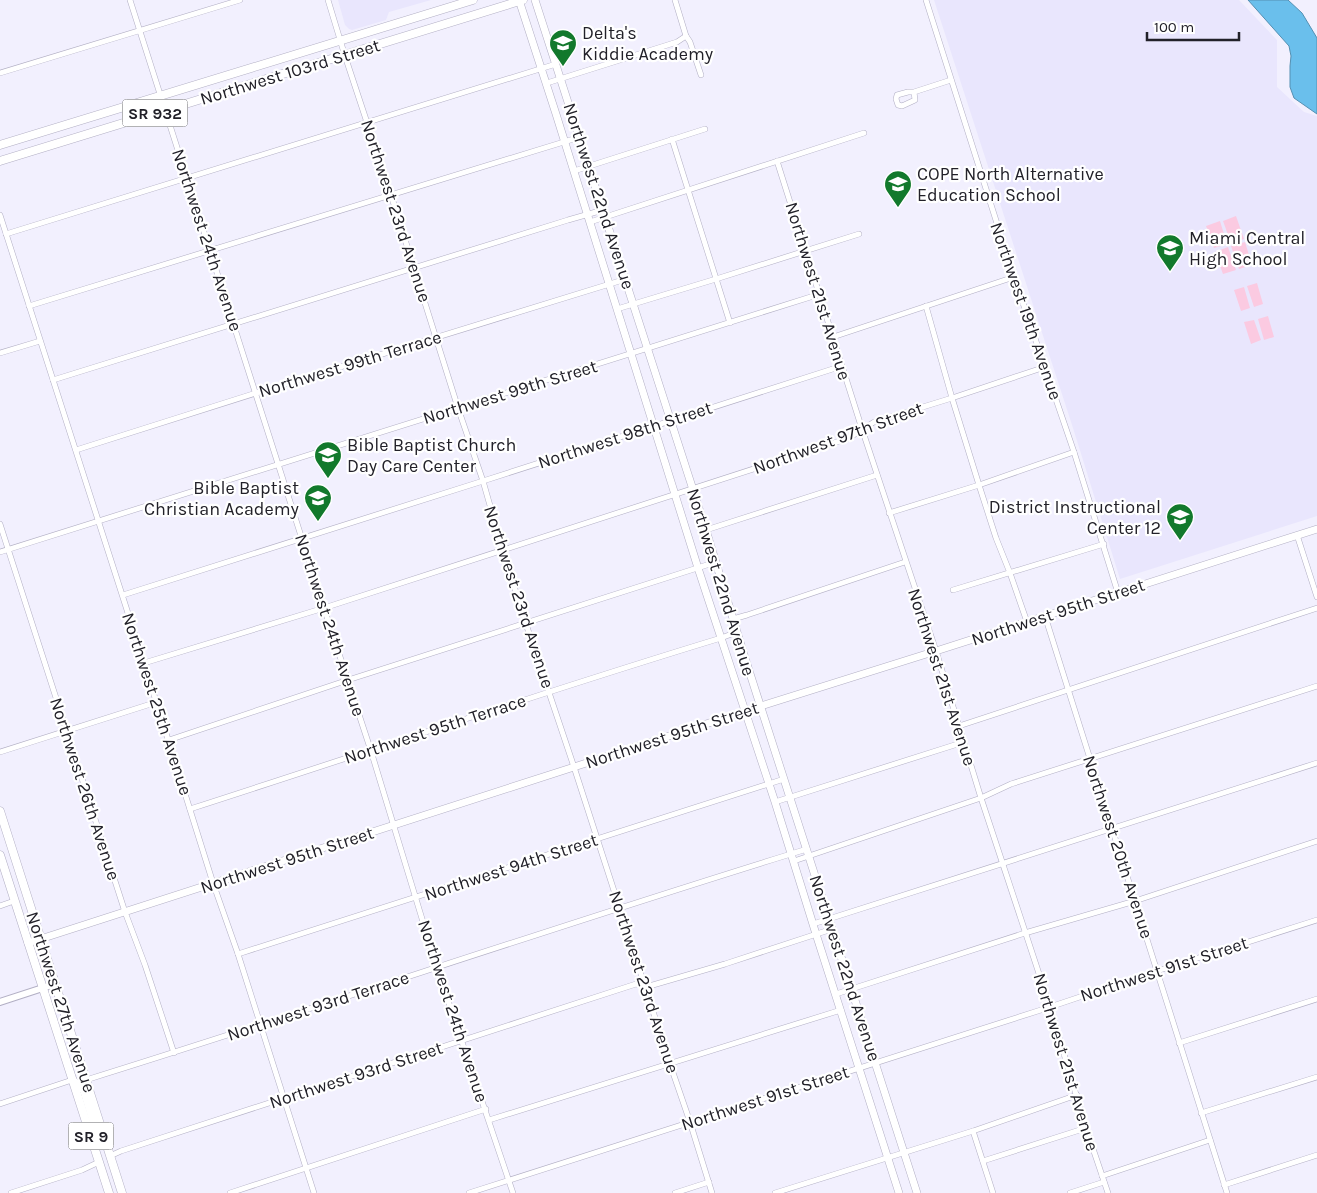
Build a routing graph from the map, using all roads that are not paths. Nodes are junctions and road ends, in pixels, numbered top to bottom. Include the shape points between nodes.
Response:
1 (130, 0) edge
2 (240, 0) edge
3 (328, 0) edge
4 (472, 0) edge
5 (521, 0) edge
6 (535, 0) edge
7 (675, 0) edge
8 (926, 0) edge
9 (140, 30) junction
10 (686, 36) junction
11 (340, 41) junction
12 (345, 56) junction
13 (556, 64) junction
14 (542, 69) junction
15 (0, 73) edge
16 (701, 75) dead end
17 (561, 79) junction
18 (951, 80) junction
19 (546, 83) junction
20 (914, 92) dead end
21 (161, 96) junction
22 (165, 110) junction
23 (368, 122) junction
24 (705, 129) dead end
25 (864, 133) dead end
26 (580, 138) junction
27 (672, 139) junction
28 (565, 142) junction
29 (0, 145) edge
30 (0, 161) edge
31 (777, 161) junction
32 (589, 166) junction
33 (574, 171) junction
34 (187, 178) junction
35 (688, 190) junction
36 (391, 195) junction
37 (604, 214) junction
38 (0, 215) edge
39 (589, 218) junction
40 (6, 234) junction
41 (859, 234) dead end
42 (210, 250) junction
43 (806, 250) junction
44 (414, 268) junction
45 (1014, 276) junction
46 (626, 279) junction
47 (716, 279) junction
48 (609, 284) junction
49 (820, 294) junction
50 (633, 304) junction
51 (28, 306) junction
52 (926, 306) junction
53 (617, 309) junction
54 (234, 323) junction
55 (730, 323) junction
56 (436, 337) junction
57 (833, 338) junction
58 (40, 341) junction
59 (648, 348) junction
60 (0, 353) edge
61 (631, 354) junction
62 (842, 366) junction
63 (1045, 367) junction
64 (53, 380) junction
65 (256, 392) junction
66 (952, 398) junction
67 (458, 408) junction
68 (671, 420) junction
69 (654, 426) junction
70 (862, 430) junction
71 (76, 450) junction
72 (1074, 452) junction
73 (278, 464) junction
74 (877, 475) junction
75 (483, 482) junction
76 (979, 485) junction
77 (693, 490) junction
78 (676, 495) junction
79 (889, 513) junction
80 (99, 521) junction
81 (0, 524) edge
82 (1317, 529) edge
83 (706, 530) junction
84 (1297, 535) junction
85 (302, 539) junction
86 (1104, 544) junction
87 (8, 549) junction
88 (503, 551) junction
89 (0, 552) edge
90 (716, 562) junction
91 (905, 562) junction
92 (698, 568) junction
93 (1010, 573) junction
94 (953, 590) dead end
95 (1118, 592) junction
96 (122, 595) junction
97 (1317, 597) edge
98 (324, 608) junction
99 (1317, 608) edge
100 (1045, 616) junction
101 (733, 619) junction
102 (1027, 622) junction
103 (526, 624) junction
104 (737, 632) junction
105 (721, 638) junction
106 (936, 651) junction
107 (144, 662) junction
108 (348, 680) junction
109 (1317, 686) edge
110 (1068, 689) junction
111 (549, 691) junction
112 (157, 702) junction
113 (761, 706) junction
114 (745, 711) junction
115 (959, 726) junction
116 (66, 731) junction
117 (169, 740) junction
118 (964, 742) junction
119 (371, 751) junction
120 (0, 752) edge
121 (1090, 759) junction
122 (1317, 763) edge
123 (574, 767) junction
124 (784, 779) junction
125 (770, 784) junction
126 (790, 797) junction
127 (980, 798) junction
128 (775, 802) junction
129 (190, 809) junction
130 (0, 811) edge
131 (395, 825) junction
132 (1112, 829) junction
133 (597, 839) junction
134 (1317, 841) edge
135 (808, 853) junction
136 (0, 855) edge
137 (793, 858) junction
138 (1002, 864) junction
139 (213, 883) junction
140 (416, 898) junction
141 (14, 901) junction
142 (1134, 901) junction
143 (0, 906) edge
144 (619, 908) junction
145 (125, 912) junction
146 (829, 919) junction
147 (1317, 920) edge
148 (813, 924) junction
149 (832, 929) junction
150 (1025, 933) junction
151 (816, 934) junction
152 (41, 938) junction
153 (28, 943) junction
154 (238, 954) junction
155 (438, 968) junction
156 (1157, 971) junction
157 (55, 984) junction
158 (646, 987) junction
159 (42, 988) junction
160 (852, 989) junction
161 (836, 994) junction
162 (1317, 999) edge
163 (0, 1002) edge
164 (1050, 1007) junction
165 (841, 1010) junction
166 (261, 1025) junction
167 (462, 1040) junction
168 (1179, 1043) junction
169 (174, 1053) junction
170 (79, 1060) junction
171 (875, 1062) junction
172 (670, 1064) junction
173 (859, 1068) junction
174 (1317, 1077) edge
175 (72, 1080) junction
176 (86, 1080) junction
177 (1077, 1095) junction
178 (284, 1099) junction
179 (0, 1104) edge
180 (486, 1109) junction
181 (1201, 1113) junction
182 (489, 1120) junction
183 (690, 1122) junction
184 (1086, 1128) junction
185 (973, 1131) junction
186 (103, 1132) junction
187 (1210, 1140) junction
188 (904, 1152) junction
189 (1317, 1155) edge
190 (110, 1156) junction
191 (887, 1157) junction
192 (99, 1162) junction
193 (983, 1162) junction
194 (306, 1169) junction
195 (1103, 1179) junction
196 (509, 1180) junction
197 (709, 1182) junction
198 (1224, 1185) junction
199 (11, 1193) edge
200 (109, 1193) edge
201 (114, 1193) edge
202 (122, 1193) edge
203 (230, 1193) edge
204 (314, 1193) edge
205 (469, 1193) edge
206 (513, 1193) edge
207 (675, 1193) edge
208 (712, 1193) edge
209 (775, 1193) edge
210 (899, 1193) edge
211 (917, 1193) edge
212 (993, 1193) edge
213 (1070, 1193) edge
214 (1108, 1193) edge
215 (1227, 1193) edge

1 - 9 street, Northwest 24th Avenue
2 - 9 street
3 - 11 street, Northwest 23rd Avenue
4 - 11 main road, Northwest 103rd Street / SR 932
5 - 12 main road, Northwest 103rd Street / SR 932
5 - 14 main road, Northwest 22nd Avenue
6 - 13 main road, Northwest 22nd Avenue
7 - 10 street
8 - 18 street, Northwest 19th Avenue
9 - 15 street
9 - 21 street, Northwest 24th Avenue
10 - 16 street
10 - 17 street via 677,42
11 - 12 street, Northwest 23rd Avenue
11 - 21 main road, Northwest 103rd Street / SR 932
12 - 22 main road, Northwest 103rd Street / SR 932
12 - 23 street, Northwest 23rd Avenue
13 - 14 street
13 - 17 main road, Northwest 22nd Avenue
14 - 19 main road, Northwest 22nd Avenue
14 - 23 street
17 - 19 street
17 - 26 main road, Northwest 22nd Avenue
18 - 20 street
18 - 45 street, Northwest 19th Avenue
19 - 28 main road, Northwest 22nd Avenue
21 - 22 street, Northwest 24th Avenue
21 - 29 main road, Northwest 103rd Street / SR 932
22 - 30 main road, Northwest 103rd Street / SR 932
22 - 34 street, Northwest 24th Avenue
23 - 34 street
23 - 36 street, Northwest 23rd Avenue
24 - 27 street
25 - 31 street
26 - 28 street
26 - 32 main road, Northwest 22nd Avenue
27 - 32 street
27 - 35 street
28 - 33 main road, Northwest 22nd Avenue
28 - 36 street
31 - 35 street
31 - 43 street, Northwest 21st Avenue
32 - 33 street
32 - 37 main road, Northwest 22nd Avenue
33 - 39 main road, Northwest 22nd Avenue
34 - 40 street
34 - 42 street, Northwest 24th Avenue
35 - 37 street
35 - 47 street
36 - 42 street
36 - 44 street, Northwest 23rd Avenue
37 - 39 street
37 - 46 main road, Northwest 22nd Avenue
38 - 40 street, Northwest 25th Avenue
39 - 44 street
39 - 48 main road, Northwest 22nd Avenue
40 - 51 street, Northwest 25th Avenue
41 - 43 street
42 - 51 street
42 - 54 street, Northwest 24th Avenue
43 - 47 street
43 - 49 street, Northwest 21st Avenue
44 - 54 street
44 - 56 street, Northwest 23rd Avenue
45 - 52 street
45 - 63 street, Northwest 19th Avenue
46 - 48 street, Northwest 99th Terrace
46 - 50 main road, Northwest 22nd Avenue
47 - 50 street
47 - 55 street
48 - 53 main road, Northwest 22nd Avenue
48 - 56 street, Northwest 99th Terrace
49 - 55 street, Northwest 99th Street
49 - 57 street, Northwest 21st Avenue
50 - 53 street
50 - 59 main road, Northwest 22nd Avenue
51 - 58 street, Northwest 25th Avenue
52 - 57 street
52 - 66 street
53 - 61 main road, Northwest 22nd Avenue
54 - 64 street
54 - 65 street, Northwest 24th Avenue
55 - 59 street, Northwest 99th Street
56 - 65 street, Northwest 99th Terrace
56 - 67 street, Northwest 23rd Avenue
57 - 62 street, Northwest 21st Avenue
58 - 60 street
58 - 64 street, Northwest 25th Avenue
59 - 61 street, Northwest 99th Street
59 - 68 main road, Northwest 22nd Avenue
61 - 67 street, Northwest 99th Street
61 - 69 main road, Northwest 22nd Avenue
62 - 68 street, Northwest 98th Street
62 - 70 street, Northwest 21st Avenue
63 - 66 street, Northwest 97th Street
63 - 72 street, Northwest 19th Avenue
64 - 71 street, Northwest 25th Avenue
65 - 71 street, Northwest 99th Terrace
65 - 73 street, Northwest 24th Avenue
66 - 70 street, Northwest 97th Street via 874,422
66 - 76 street
67 - 73 street, Northwest 99th Street
67 - 75 street, Northwest 23rd Avenue
68 - 69 street, Northwest 98th Street
68 - 77 main road, Northwest 22nd Avenue
69 - 75 street, Northwest 98th Street
69 - 78 main road, Northwest 22nd Avenue
70 - 74 street, Northwest 21st Avenue
70 - 77 street, Northwest 97th Street via 849,438
71 - 80 street, Northwest 25th Avenue
72 - 76 street
72 - 86 street, Northwest 19th Avenue
73 - 80 street, Northwest 99th Street
73 - 85 street, Northwest 24th Avenue
74 - 79 street, Northwest 21st Avenue
74 - 83 street
75 - 85 street, Northwest 98th Street
75 - 88 street, Northwest 23rd Avenue
76 - 79 street
76 - 93 street
77 - 78 street, Northwest 97th Street
77 - 83 main road, Northwest 22nd Avenue
78 - 88 street, Northwest 97th Street
78 - 92 main road, Northwest 22nd Avenue
79 - 91 street, Northwest 21st Avenue
80 - 87 street, Northwest 99th Street
80 - 96 street, Northwest 25th Avenue
81 - 87 street, Northwest 26th Avenue
82 - 84 main road, Northwest 95th Street
83 - 90 main road, Northwest 22nd Avenue
84 - 95 main road, Northwest 95th Street
84 - 97 street
85 - 96 street, Northwest 98th Street
85 - 98 street, Northwest 24th Avenue
86 - 93 street
86 - 95 street, Northwest 19th Avenue
87 - 89 street, Northwest 99th Street
87 - 116 street, Northwest 26th Avenue
88 - 98 street, Northwest 97th Street
88 - 103 street, Northwest 23rd Avenue
90 - 92 street
90 - 101 main road, Northwest 22nd Avenue
91 - 101 street
91 - 106 street, Northwest 21st Avenue
92 - 103 street
92 - 105 main road, Northwest 22nd Avenue
93 - 94 street
93 - 102 street
95 - 100 main road, Northwest 95th Street
96 - 107 street, Northwest 25th Avenue
98 - 107 street, Northwest 97th Street
98 - 108 street, Northwest 24th Avenue
99 - 110 street
100 - 102 main road, Northwest 95th Street
100 - 110 street, Northwest 20th Avenue
101 - 104 main road, Northwest 22nd Avenue
102 - 106 main road, Northwest 95th Street
103 - 108 street
103 - 111 street, Northwest 23rd Avenue
104 - 105 street, Northwest 95th Terrace
104 - 113 main road, Northwest 22nd Avenue
105 - 111 street, Northwest 95th Terrace
105 - 114 main road, Northwest 22nd Avenue
106 - 113 main road, Northwest 95th Street
106 - 115 street, Northwest 21st Avenue
107 - 112 street, Northwest 25th Avenue
108 - 117 street
108 - 119 street, Northwest 24th Avenue
109 - 121 street, Northwest 93rd Terrace
110 - 115 street
110 - 121 street, Northwest 20th Avenue
111 - 119 street, Northwest 95th Terrace
111 - 123 street, Northwest 23rd Avenue
112 - 116 street
112 - 117 street, Northwest 25th Avenue
113 - 114 main road, Northwest 95th Street
113 - 124 main road, Northwest 22nd Avenue
114 - 123 main road, Northwest 95th Street
114 - 125 main road, Northwest 22nd Avenue
115 - 118 street, Northwest 21st Avenue
116 - 120 street
116 - 145 street, Northwest 26th Avenue
117 - 129 street, Northwest 25th Avenue
118 - 126 street
118 - 127 street, Northwest 21st Avenue
119 - 129 street, Northwest 95th Terrace
119 - 131 street, Northwest 24th Avenue
121 - 127 street, Northwest 93rd Terrace via 1011,784
121 - 132 street, Northwest 20th Avenue
122 - 132 street
123 - 131 main road, Northwest 95th Street
123 - 133 street, Northwest 23rd Avenue
124 - 125 street, Northwest 94th Street
124 - 126 main road, Northwest 22nd Avenue
125 - 128 main road, Northwest 22nd Avenue
125 - 133 street, Northwest 94th Street
126 - 128 street
126 - 135 main road, Northwest 22nd Avenue
127 - 135 street, Northwest 93rd Terrace
127 - 138 street, Northwest 21st Avenue
128 - 137 main road, Northwest 22nd Avenue
129 - 139 street, Northwest 25th Avenue
130 - 152 main road, Northwest 27th Avenue / SR 9
131 - 139 main road, Northwest 95th Street
131 - 140 street, Northwest 24th Avenue
132 - 138 street
132 - 142 street, Northwest 20th Avenue
133 - 140 street, Northwest 94th Street
133 - 144 street, Northwest 23rd Avenue
134 - 142 street
135 - 137 street, Northwest 93rd Terrace
135 - 146 main road, Northwest 22nd Avenue
136 - 141 main road, Northwest 27th Avenue / SR 9
137 - 144 street, Northwest 93rd Terrace
137 - 148 main road, Northwest 22nd Avenue
138 - 146 street
138 - 150 street, Northwest 21st Avenue
139 - 145 main road, Northwest 95th Street
139 - 154 street, Northwest 25th Avenue
140 - 154 street, Northwest 94th Street
140 - 155 street, Northwest 24th Avenue
141 - 143 street
141 - 153 main road, Northwest 27th Avenue / SR 9
142 - 150 street
142 - 156 street, Northwest 20th Avenue
144 - 155 street, Northwest 93rd Terrace
144 - 158 street, Northwest 23rd Avenue
145 - 152 main road, Northwest 95th Street
145 - 169 street, Northwest 26th Avenue
146 - 148 street
146 - 149 main road, Northwest 22nd Avenue
147 - 156 street, Northwest 91st Street
148 - 151 main road, Northwest 22nd Avenue
149 - 151 street, Northwest 93rd Street
149 - 160 main road, Northwest 22nd Avenue
150 - 160 street
150 - 164 street, Northwest 21st Avenue
151 - 158 street, Northwest 93rd Street
151 - 161 main road, Northwest 22nd Avenue
152 - 153 main road, Northwest 95th Street
152 - 157 main road, Northwest 27th Avenue / SR 9
153 - 159 main road, Northwest 27th Avenue / SR 9
154 - 166 street, Northwest 25th Avenue
155 - 166 street, Northwest 93rd Terrace
155 - 167 street, Northwest 24th Avenue
156 - 164 street, Northwest 91st Street
156 - 168 street, Northwest 20th Avenue
157 - 159 street
157 - 170 main road, Northwest 27th Avenue / SR 9
158 - 167 street, Northwest 93rd Street via 636,984
158 - 172 street, Northwest 23rd Avenue
159 - 163 street
159 - 175 main road, Northwest 27th Avenue / SR 9
160 - 161 street
160 - 171 main road, Northwest 22nd Avenue
161 - 165 main road, Northwest 22nd Avenue
162 - 168 street
164 - 171 street, Northwest 91st Street
164 - 177 street, Northwest 21st Avenue
165 - 172 street
165 - 173 main road, Northwest 22nd Avenue
166 - 169 street, Northwest 93rd Terrace
166 - 178 street, Northwest 25th Avenue
167 - 178 street, Northwest 93rd Street
167 - 180 street, Northwest 24th Avenue
168 - 181 street, Northwest 20th Avenue
169 - 176 street, Northwest 93rd Terrace
170 - 175 main road
170 - 176 main road, Northwest 27th Avenue / SR 9
171 - 173 street, Northwest 91st Street
171 - 188 main road, Northwest 22nd Avenue
172 - 182 street
172 - 183 street, Northwest 23rd Avenue
173 - 183 street, Northwest 91st Street
173 - 191 main road, Northwest 22nd Avenue
174 - 181 street
175 - 179 street
175 - 186 main road via 84,1090 96,1127
175 - 192 main road, Northwest 27th Avenue / SR 9
176 - 186 main road, Northwest 27th Avenue / SR 9
177 - 184 street, Northwest 21st Avenue
177 - 185 street
178 - 190 street, Northwest 93rd Street
178 - 194 street, Northwest 25th Avenue
180 - 182 street, Northwest 24th Avenue
180 - 194 street
181 - 187 street, Northwest 20th Avenue
182 - 196 street, Northwest 24th Avenue
183 - 196 street, Northwest 91st Street
183 - 197 street, Northwest 23rd Avenue
184 - 193 street
184 - 195 street, Northwest 21st Avenue
185 - 188 street
185 - 193 street
186 - 190 main road, Northwest 27th Avenue / SR 9
187 - 195 street
187 - 198 street, Northwest 20th Avenue
188 - 191 street
188 - 211 main road, Northwest 22nd Avenue
189 - 198 street
190 - 202 main road, Northwest 27th Avenue / SR 9
191 - 209 street
191 - 210 main road, Northwest 22nd Avenue
192 - 199 street
192 - 200 main road, Northwest 27th Avenue / SR 9
192 - 201 main road via 107,1172
193 - 212 street
194 - 203 street
194 - 204 street, Northwest 25th Avenue
195 - 213 street
195 - 214 street, Northwest 21st Avenue
196 - 205 street, Northwest 91st Street
196 - 206 street, Northwest 24th Avenue
197 - 207 street
197 - 208 street, Northwest 23rd Avenue
198 - 215 street, Northwest 20th Avenue

